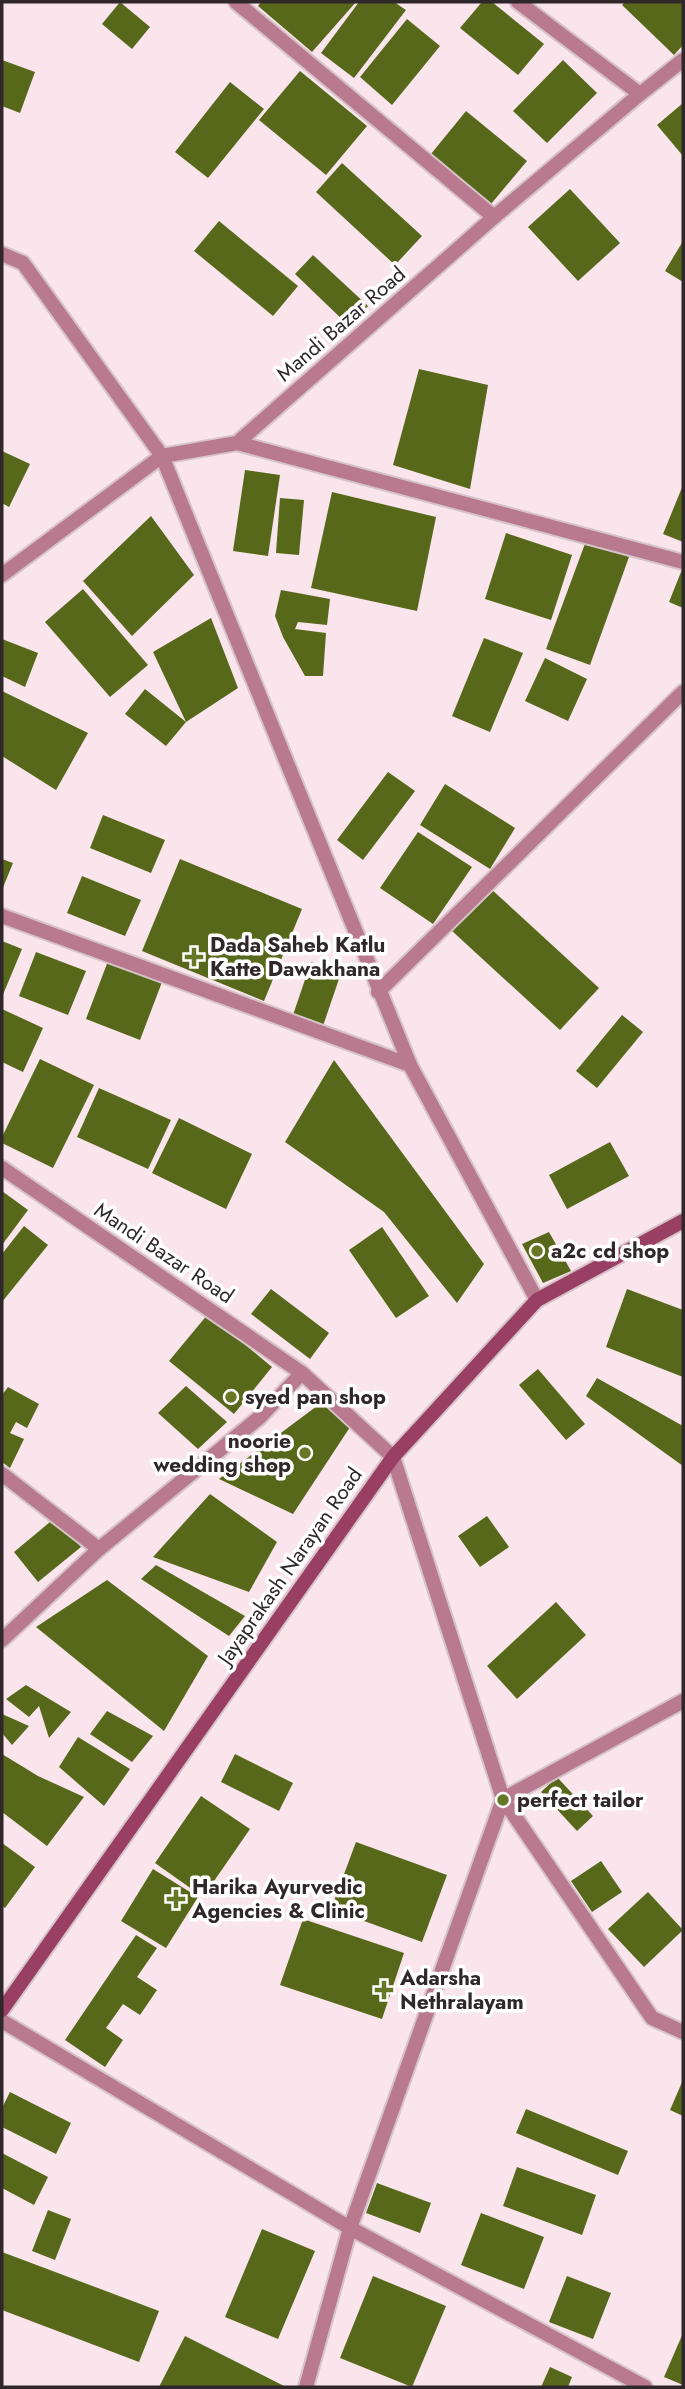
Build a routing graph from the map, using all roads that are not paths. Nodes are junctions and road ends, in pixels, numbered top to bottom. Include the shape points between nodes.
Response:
1 (236, 2) edge
2 (518, 2) edge
3 (683, 61) edge
4 (640, 94) junction
5 (495, 217) junction
6 (2, 254) edge
7 (237, 443) junction
8 (162, 456) junction
9 (683, 562) edge
10 (2, 575) edge
11 (683, 692) edge
12 (2, 916) edge
13 (378, 992) junction
14 (410, 1065) junction
15 (2, 1168) edge
16 (683, 1221) edge
17 (537, 1300) junction
18 (302, 1373) junction
19 (393, 1457) junction
20 (2, 1474) edge
21 (99, 1549) junction
22 (2, 1640) edge
23 (683, 1701) edge
24 (503, 1799) junction
25 (2, 2010) edge
26 (2, 2021) edge
27 (683, 2032) edge
28 (350, 2228) junction
29 (306, 2387) edge
30 (645, 2387) edge

1 - 5 street
2 - 4 street
3 - 4 street, Mandi Bazar Road
4 - 5 street, Mandi Bazar Road
5 - 7 street, Mandi Bazar Road
6 - 8 street via 23,263
7 - 8 street
7 - 9 street
8 - 10 street
8 - 13 street
11 - 13 street
12 - 14 street
13 - 14 street
14 - 17 street
15 - 18 street, Mandi Bazar Road
16 - 17 street, Jayaprakash Narayan Road
17 - 19 street, Jayaprakash Narayan Road
18 - 19 street, Mandi Bazar Road
18 - 21 street via 260,1417
19 - 24 street
19 - 25 street, Jayaprakash Narayan Road
20 - 21 street
21 - 22 street
23 - 24 street
24 - 27 street via 652,2018
24 - 28 street
26 - 28 street
28 - 29 street
28 - 30 street

